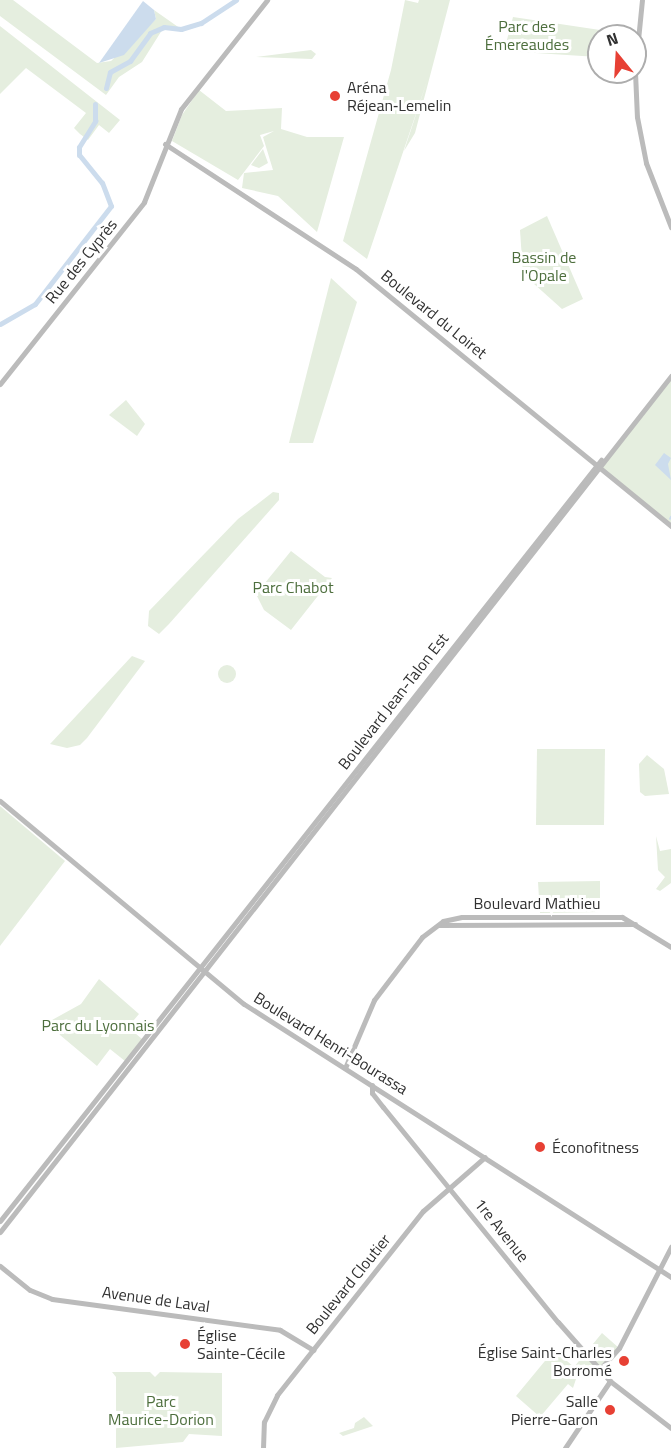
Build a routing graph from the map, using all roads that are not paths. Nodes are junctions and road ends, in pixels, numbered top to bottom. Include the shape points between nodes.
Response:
1 (267, 0) edge
2 (642, 0) edge
3 (638, 24) edge
4 (636, 84) edge
5 (165, 144) junction
6 (671, 227) edge
7 (671, 376) edge
8 (0, 384) edge
9 (598, 467) junction
10 (671, 526) edge
11 (0, 801) edge
12 (671, 947) edge
13 (203, 970) junction
14 (345, 1068) junction
15 (372, 1085) junction
16 (390, 1096) junction
17 (383, 1107) junction
18 (484, 1157) junction
19 (449, 1187) junction
20 (0, 1221) edge
21 (0, 1232) edge
22 (671, 1247) edge
23 (0, 1266) edge
24 (659, 1269) junction
25 (671, 1277) edge
26 (313, 1350) junction
27 (601, 1368) junction
28 (610, 1381) junction
29 (671, 1428) edge
30 (263, 1448) edge
31 (565, 1448) edge

1 - 5 street, Rue des Cyprès via 187,100
2 - 3 street
4 - 6 street via 646,163
5 - 8 street, Rue des Cyprès via 144,202
5 - 9 street, Boulevard du Loiret via 356,268
7 - 9 street, Boulevard Jean-Talon Est
9 - 10 street, Boulevard du Loiret
9 - 13 street, Boulevard Jean-Talon Est
11 - 13 street, Boulevard Henri-Bourassa
12 - 14 street, Boulevard Mathieu via 622,917 462,917 439,925 422,937 374,1000
13 - 14 street, Boulevard Henri-Bourassa via 244,1004
13 - 20 street
13 - 21 street
14 - 15 street, Boulevard Henri-Bourassa
15 - 16 street, Boulevard Henri-Bourassa
15 - 17 street, 1re Avenue via 372,1093
16 - 17 street
16 - 18 street, Boulevard Henri-Bourassa
17 - 19 street, 1re Avenue
18 - 19 street, Boulevard Cloutier
18 - 24 street, Boulevard Henri-Bourassa
19 - 26 street, Boulevard Cloutier via 423,1211
19 - 27 street, 1re Avenue via 558,1322
22 - 24 street
23 - 26 street, Avenue de Laval via 30,1290 52,1299 280,1330
24 - 25 street, Boulevard Henri-Bourassa
24 - 27 street via 619,1348
26 - 30 street, Boulevard Cloutier via 272,1403 264,1422
27 - 28 street, 1re Avenue
28 - 29 street
28 - 31 street

